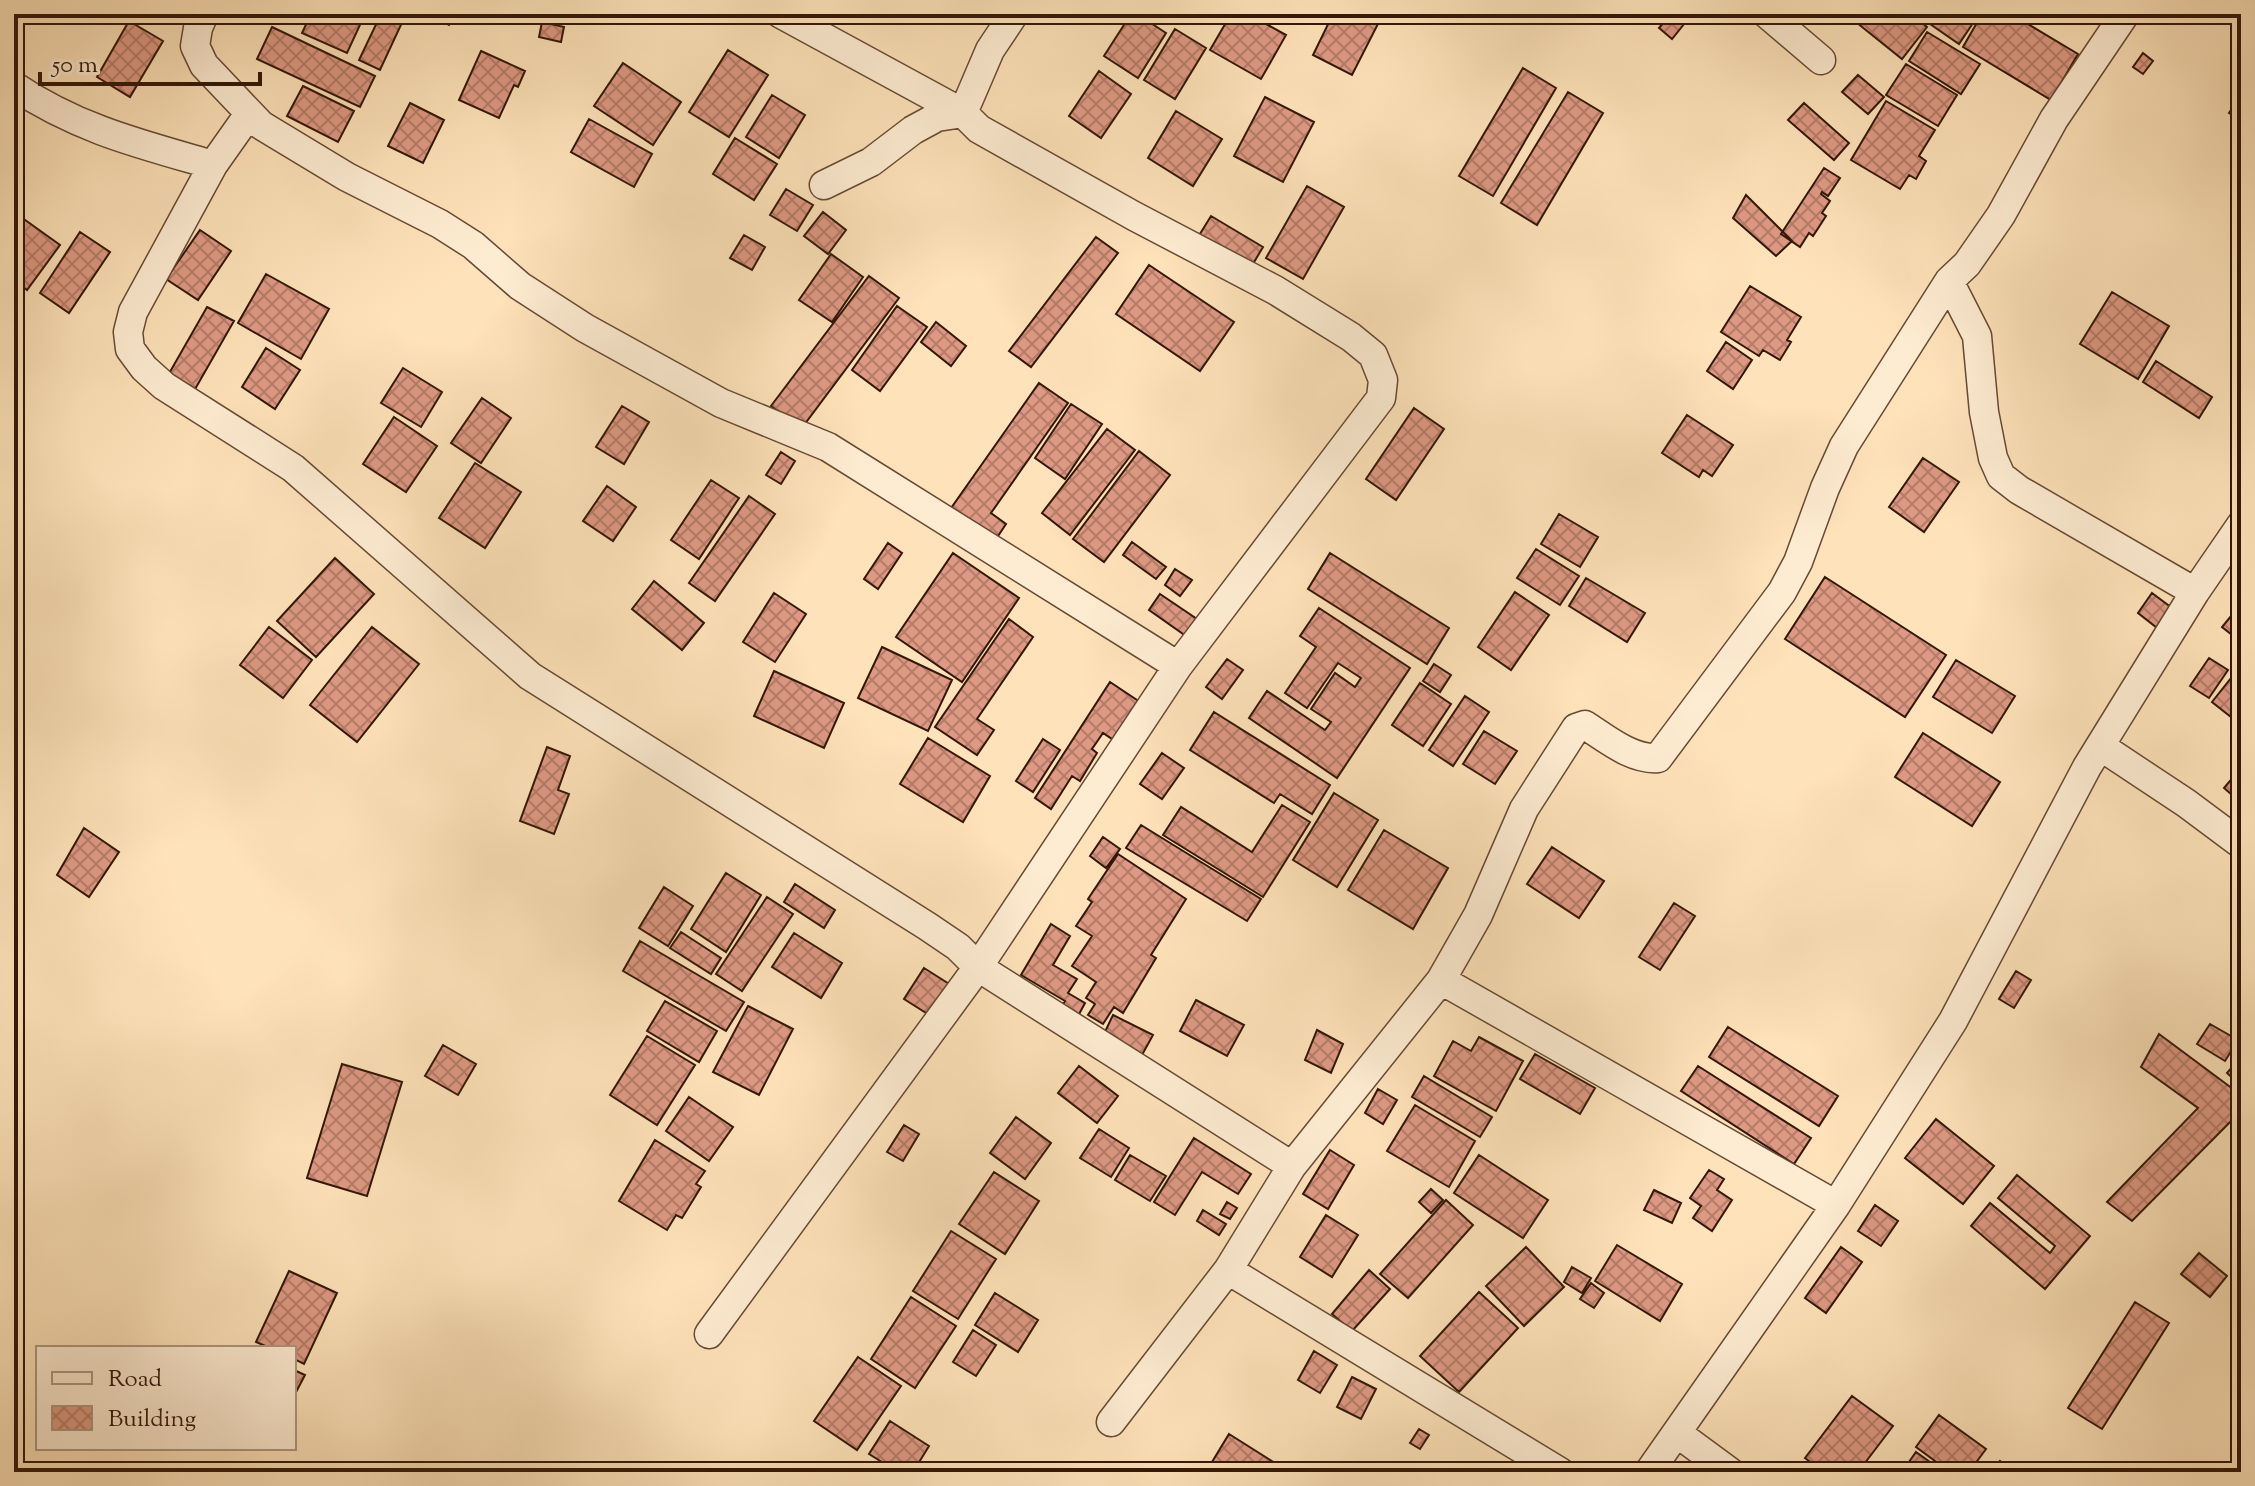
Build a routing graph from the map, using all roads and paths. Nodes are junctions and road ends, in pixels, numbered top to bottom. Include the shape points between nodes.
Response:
1 (204, 14) edge
2 (781, 14) edge
3 (1014, 14) edge
4 (1767, 14) edge
5 (2125, 14) edge
6 (1821, 60) dead end
7 (14, 86) edge
8 (963, 113) junction
9 (249, 114) junction
10 (213, 165) junction
11 (824, 185) dead end
12 (1949, 281) junction
13 (2241, 525) edge
14 (2195, 592) junction
15 (1178, 666) junction
16 (2100, 746) junction
17 (2241, 844) edge
18 (978, 967) junction
19 (1441, 980) junction
20 (1292, 1166) junction
21 (1836, 1205) junction
22 (1228, 1270) junction
23 (709, 1334) dead end
24 (1111, 1422) dead end
25 (1677, 1433) junction
26 (1560, 1472) edge
27 (1649, 1472) edge
28 (1730, 1472) edge

1 - 9 street via 195,46 204,65
2 - 8 street
3 - 8 street via 990,50
4 - 6 street
5 - 12 street via 2054,119 2001,215
7 - 10 street via 97,131
8 - 11 street via 937,117 871,162
8 - 15 street via 979,129 1351,337 1373,355 1383,380 1381,398
9 - 10 street
9 - 15 street via 347,177 473,245 520,286 585,328 721,403 828,447
10 - 18 street via 133,312 130,349 144,368 293,468 530,676 927,926
12 - 14 street via 1977,336 1984,412 2001,476
12 - 19 street via 1844,446 1782,592 1658,758 1645,759 1585,725 1576,728 1524,809 1478,915
13 - 14 street
14 - 16 street
15 - 18 street
16 - 17 street
16 - 21 street via 1953,1021
18 - 20 street
18 - 23 street
19 - 20 street
19 - 21 street
20 - 22 street
21 - 25 street
22 - 24 street
22 - 26 street
25 - 27 street
25 - 28 street

